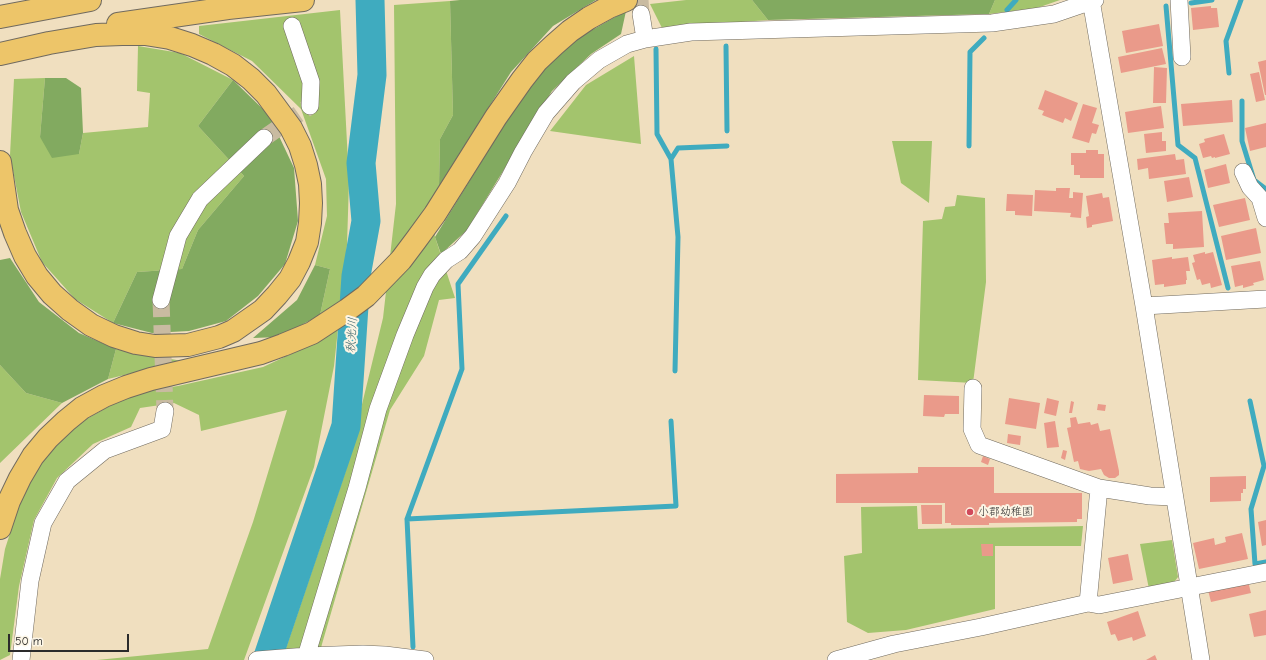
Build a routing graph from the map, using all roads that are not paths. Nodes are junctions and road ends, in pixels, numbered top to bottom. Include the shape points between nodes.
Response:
1 (90, 0) edge
2 (303, 0) edge
3 (1091, 0) edge
4 (1095, 0) edge
5 (1179, 0) edge
6 (633, 7) edge
7 (0, 17) edge
8 (292, 26) dead end
9 (48, 36) junction
10 (645, 39) junction
11 (0, 46) edge
12 (0, 50) edge
13 (0, 54) edge
14 (1182, 57) dead end
15 (310, 106) dead end
16 (264, 138) tunnel mouth
17 (0, 162) edge
18 (1244, 172) dead end
19 (1266, 218) edge
20 (1266, 299) edge
21 (161, 300) tunnel mouth
22 (1144, 306) junction
23 (973, 388) dead end
24 (164, 411) tunnel mouth
25 (1099, 488) junction
26 (1174, 497) junction
27 (0, 528) edge
28 (1266, 572) edge
29 (1189, 588) junction
30 (1088, 603) junction
31 (304, 658) edge
32 (403, 659) edge
33 (21, 660) edge
34 (257, 660) edge
35 (425, 660) edge
36 (836, 660) edge
37 (1201, 660) edge

1 - 7 highway
2 - 9 highway via 170,16
3 - 4 street
3 - 10 street via 1054,14 992,23 691,32
3 - 22 street
5 - 14 street
6 - 10 street
6 - 27 highway via 609,7 589,18 559,40 537,61 496,117 436,214 401,260 366,296 312,333 283,345 262,353 151,379 104,396 82,408 48,438 33,456 9,501
8 - 15 street via 311,82
9 - 11 highway
9 - 12 highway
10 - 31 street via 627,44 599,60 573,82 546,113 507,183 473,236 460,251 446,260 425,287 378,409 357,488
13 - 17 highway via 96,35 145,34 192,45 232,65 266,94 280,111 300,146 311,197 307,242 293,274 277,294 263,310 233,331 188,345 155,346 136,343 91,325 52,294 36,276 14,233 7,210
16 - 21 street via 200,199 178,236
18 - 19 street via 1250,187 1260,198
20 - 22 street
22 - 26 street
23 - 25 street via 972,429 979,445
24 - 33 street via 162,429 106,450 67,481 43,523 30,581
25 - 26 street
25 - 30 street
26 - 29 street
28 - 29 street
29 - 30 street via 1099,605
29 - 37 street
30 - 36 street via 894,644
31 - 32 street via 362,654
31 - 34 street
32 - 35 street

